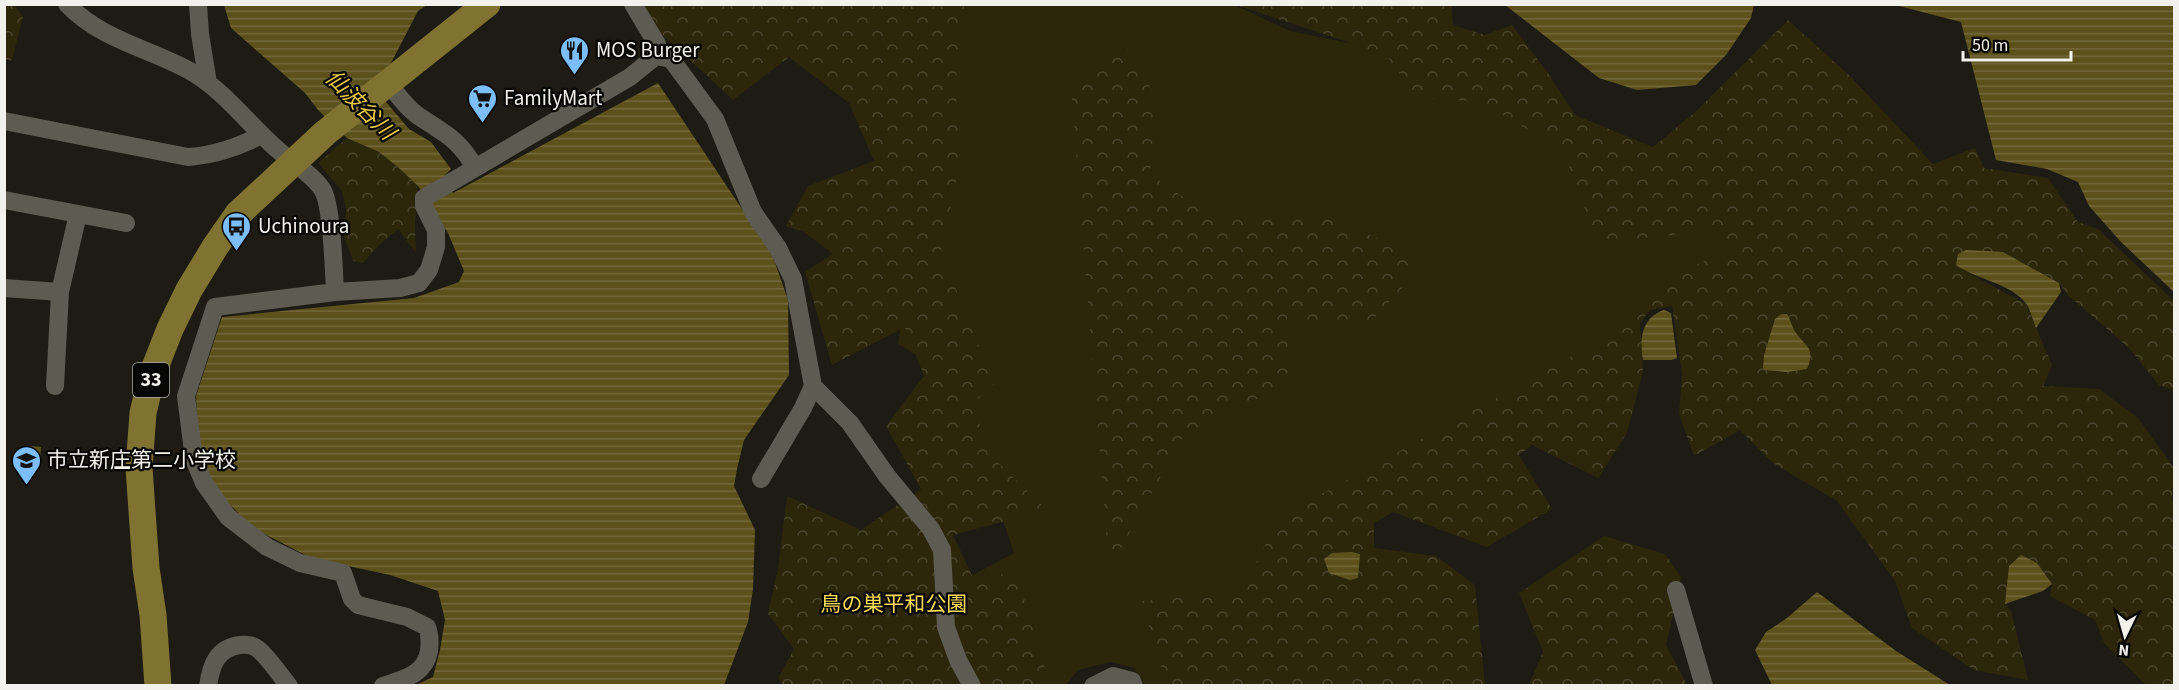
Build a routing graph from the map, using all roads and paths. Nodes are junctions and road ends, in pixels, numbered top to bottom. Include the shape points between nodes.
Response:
1 (67, 4) edge
2 (198, 4) edge
3 (487, 4) edge
4 (633, 4) edge
5 (656, 56) junction
6 (208, 83) junction
7 (386, 85) junction
8 (4, 121) edge
9 (262, 135) junction
10 (475, 168) junction
11 (4, 200) edge
12 (78, 214) junction
13 (126, 224) dead end
14 (4, 288) edge
15 (60, 292) junction
16 (335, 292) junction
17 (55, 386) dead end
18 (813, 386) junction
19 (761, 479) dead end
20 (1676, 590) dead end
21 (158, 686) edge
22 (208, 686) edge
23 (289, 686) edge
24 (383, 686) edge
25 (972, 686) edge
26 (1093, 686) edge
27 (1134, 686) edge
28 (1704, 686) edge

1 - 6 street via 102,33 190,71
2 - 6 street
3 - 7 main road, 33
4 - 5 street via 657,44
5 - 10 street via 630,77
5 - 18 street via 671,59 715,119 753,212 778,248 793,279
6 - 9 street
7 - 10 street via 405,105 450,135
7 - 21 main road, 33 via 325,133 232,222 189,290 152,375 144,413 140,468
8 - 9 street via 188,156 211,155
9 - 16 street via 322,189 327,200
10 - 16 street via 424,198 437,237 432,262 418,283
11 - 12 street
12 - 13 street
12 - 15 street
14 - 15 street
15 - 17 street
16 - 24 street via 216,307 186,396 192,448 208,491 228,517 258,541 300,563 344,573 352,599 358,605 407,617 427,627 429,647 423,667
18 - 19 street
18 - 25 street via 850,423 931,529 942,550 946,627
20 - 28 street
22 - 23 street via 220,654 246,645 257,648
26 - 27 street via 1113,676 1132,681

